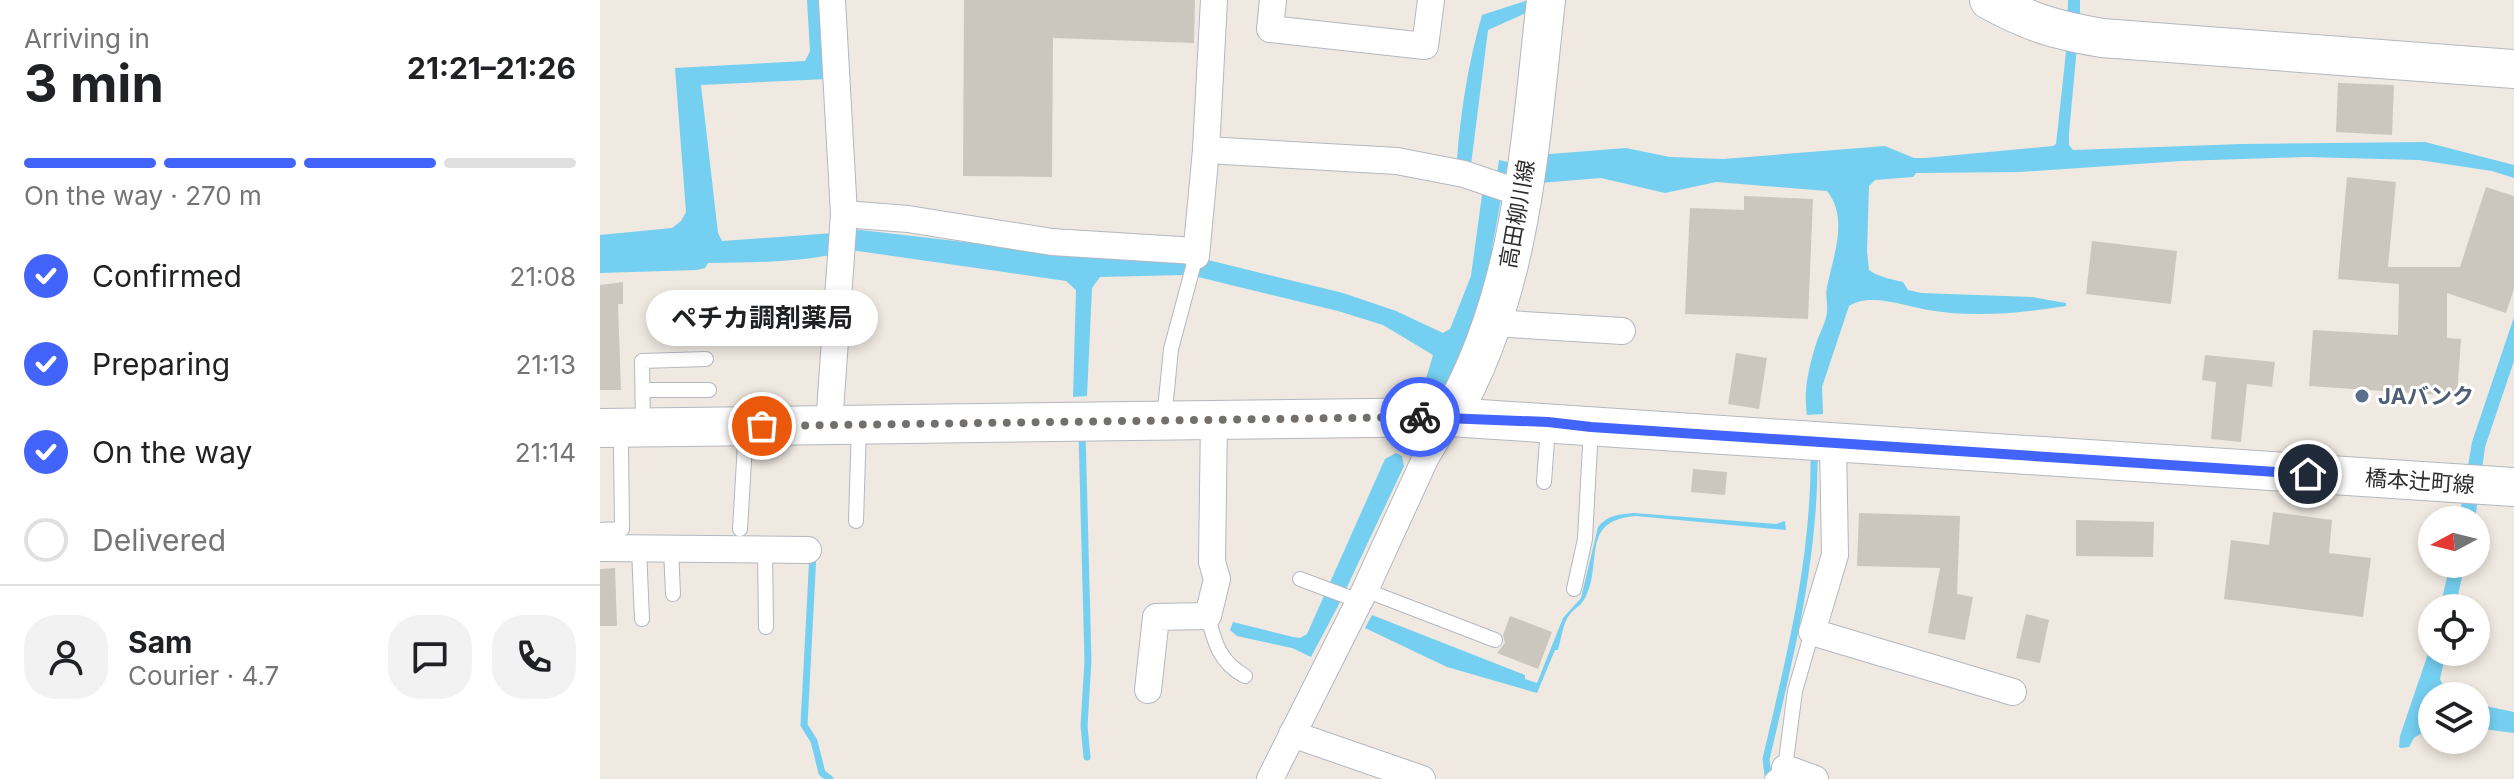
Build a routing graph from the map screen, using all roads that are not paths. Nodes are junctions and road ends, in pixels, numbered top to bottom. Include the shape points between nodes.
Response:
1 (832, 0) edge
2 (1214, 0) edge
3 (1273, 0) edge
4 (1431, 0) edge
5 (1546, 0) edge
6 (1989, 0) edge
7 (2514, 69) edge
8 (1206, 150) junction
9 (1515, 191) junction
10 (843, 220) junction
11 (1194, 262) junction
12 (1492, 323) junction
13 (1622, 331) dead end
14 (706, 359) dead end
15 (643, 390) junction
16 (709, 390) dead end
17 (1450, 417) junction
18 (1214, 419) junction
19 (1163, 420) junction
20 (1548, 422) junction
21 (844, 425) junction
22 (747, 426) junction
23 (1591, 427) junction
24 (622, 435) edge
25 (1833, 443) junction
26 (1544, 482) dead end
27 (2514, 487) edge
28 (856, 521) dead end
29 (740, 529) dead end
30 (600, 530) edge
31 (600, 548) edge
32 (639, 549) junction
33 (671, 549) junction
34 (765, 550) junction
35 (808, 550) dead end
36 (1300, 579) dead end
37 (1574, 589) dead end
38 (673, 594) dead end
39 (1357, 596) junction
40 (1208, 616) junction
41 (642, 619) dead end
42 (766, 627) dead end
43 (1812, 632) junction
44 (1495, 640) dead end
45 (1245, 676) dead end
46 (1148, 690) dead end
47 (2013, 692) dead end
48 (1292, 734) junction
49 (1779, 773) edge
50 (1270, 779) edge
51 (1422, 779) edge
52 (1815, 779) edge

1 - 10 street
2 - 8 street
3 - 4 street via 1270,29 1425,46
5 - 9 main road, 高田柳川線
6 - 7 main road via 2054,30 2102,38
8 - 9 street via 1397,161
8 - 11 street
9 - 12 main road, 高田柳川線 via 1504,288
10 - 11 street via 908,219
10 - 21 street
11 - 19 lane via 1171,349
12 - 13 street
12 - 17 main road, 高田柳川線
14 - 15 lane via 642,361
15 - 16 lane
15 - 24 lane
17 - 18 main road, 橋本辻町線
17 - 20 main road, 橋本辻町線
17 - 39 street
18 - 19 main road, 橋本辻町線
18 - 40 street via 1212,562 1217,579
19 - 21 main road, 橋本辻町線
20 - 23 main road, 橋本辻町線
20 - 26 lane
21 - 22 main road, 橋本辻町線
21 - 28 lane
22 - 24 main road, 橋本辻町線
22 - 29 lane
23 - 25 main road, 橋本辻町線
23 - 37 lane via 1585,539
24 - 30 lane via 622,529
25 - 27 main road, 橋本辻町線
25 - 43 street via 1835,555
31 - 32 street
32 - 33 street
32 - 41 lane
33 - 34 street
33 - 38 lane
34 - 35 street
34 - 42 lane
36 - 39 lane
39 - 44 lane
39 - 48 street
40 - 45 lane via 1220,654
40 - 46 street via 1156,617
43 - 47 street
43 - 49 lane
48 - 50 street
48 - 51 street
49 - 52 street

